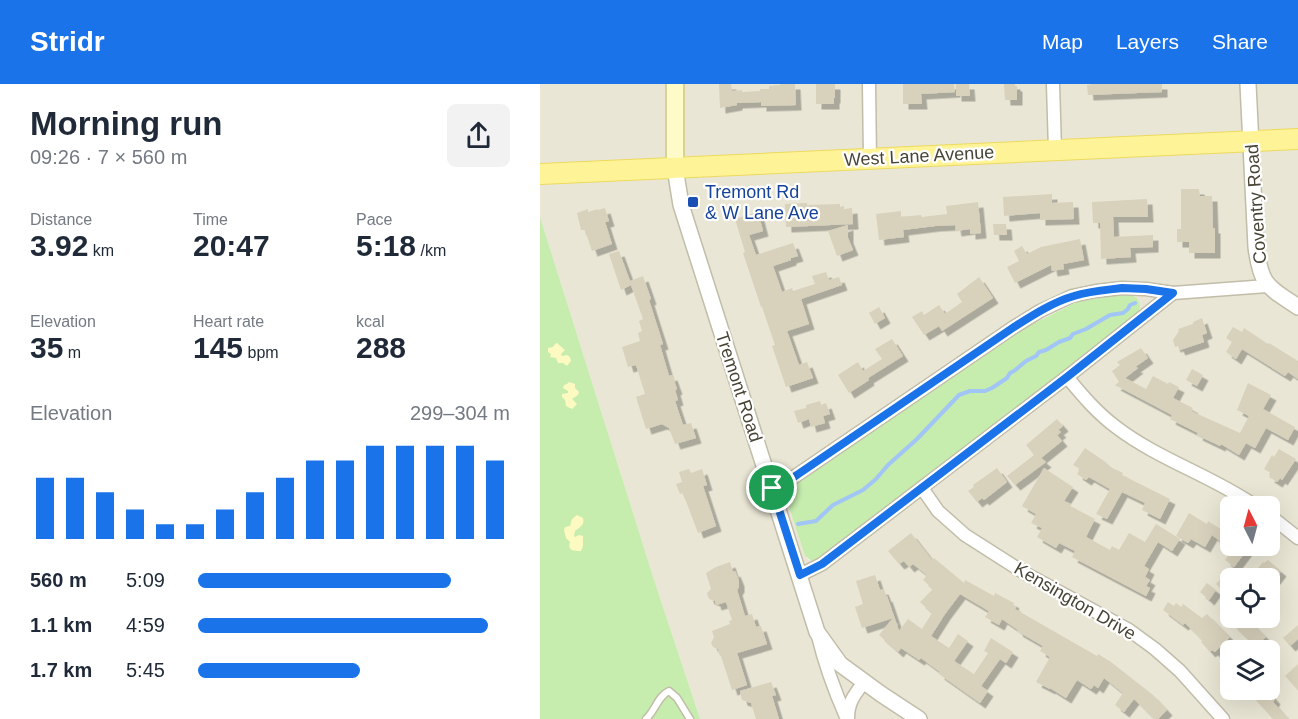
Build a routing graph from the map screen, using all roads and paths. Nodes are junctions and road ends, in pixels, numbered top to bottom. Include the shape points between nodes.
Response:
1 (675, 84) edge
2 (869, 84) edge
3 (1053, 84) edge
4 (1248, 84) edge
5 (1298, 139) edge
6 (1251, 141) junction
7 (1055, 150) junction
8 (870, 159) junction
9 (675, 168) junction
10 (540, 174) edge
11 (1267, 286) junction
12 (1173, 293) junction
13 (1298, 307) edge
14 (1067, 377) junction
15 (772, 488) junction
16 (922, 488) junction
17 (1241, 496) edge
18 (1280, 524) edge
19 (1298, 538) edge
20 (800, 575) junction
21 (817, 632) junction
22 (864, 682) junction
23 (646, 719) edge
24 (690, 719) edge
25 (848, 719) edge
26 (919, 719) edge
27 (1223, 719) edge

1 - 9 main road, Tremont Road
2 - 8 street
3 - 7 street
4 - 6 street, Coventry Road
5 - 6 main road, West Lane Avenue
6 - 7 main road, West Lane Avenue
6 - 11 street, Coventry Road via 1256,247
7 - 8 main road, West Lane Avenue
8 - 9 main road, West Lane Avenue
9 - 10 main road, West Lane Avenue
9 - 15 street, Tremont Road via 681,205
11 - 12 street
11 - 13 street, Coventry Road
12 - 14 street
12 - 15 street via 1134,288 1096,291 1072,296 1040,311
14 - 16 street
14 - 17 street via 1116,428
15 - 20 street, Tremont Road
16 - 20 street via 822,564
16 - 27 street, Kensington Drive via 938,511 965,535 1155,649
18 - 19 street
20 - 21 street, Tremont Road
21 - 22 street via 840,664
21 - 25 street, Tremont Road via 835,693
22 - 25 street, Tremont Road via 852,699
22 - 26 street
23 - 24 lane via 669,691

